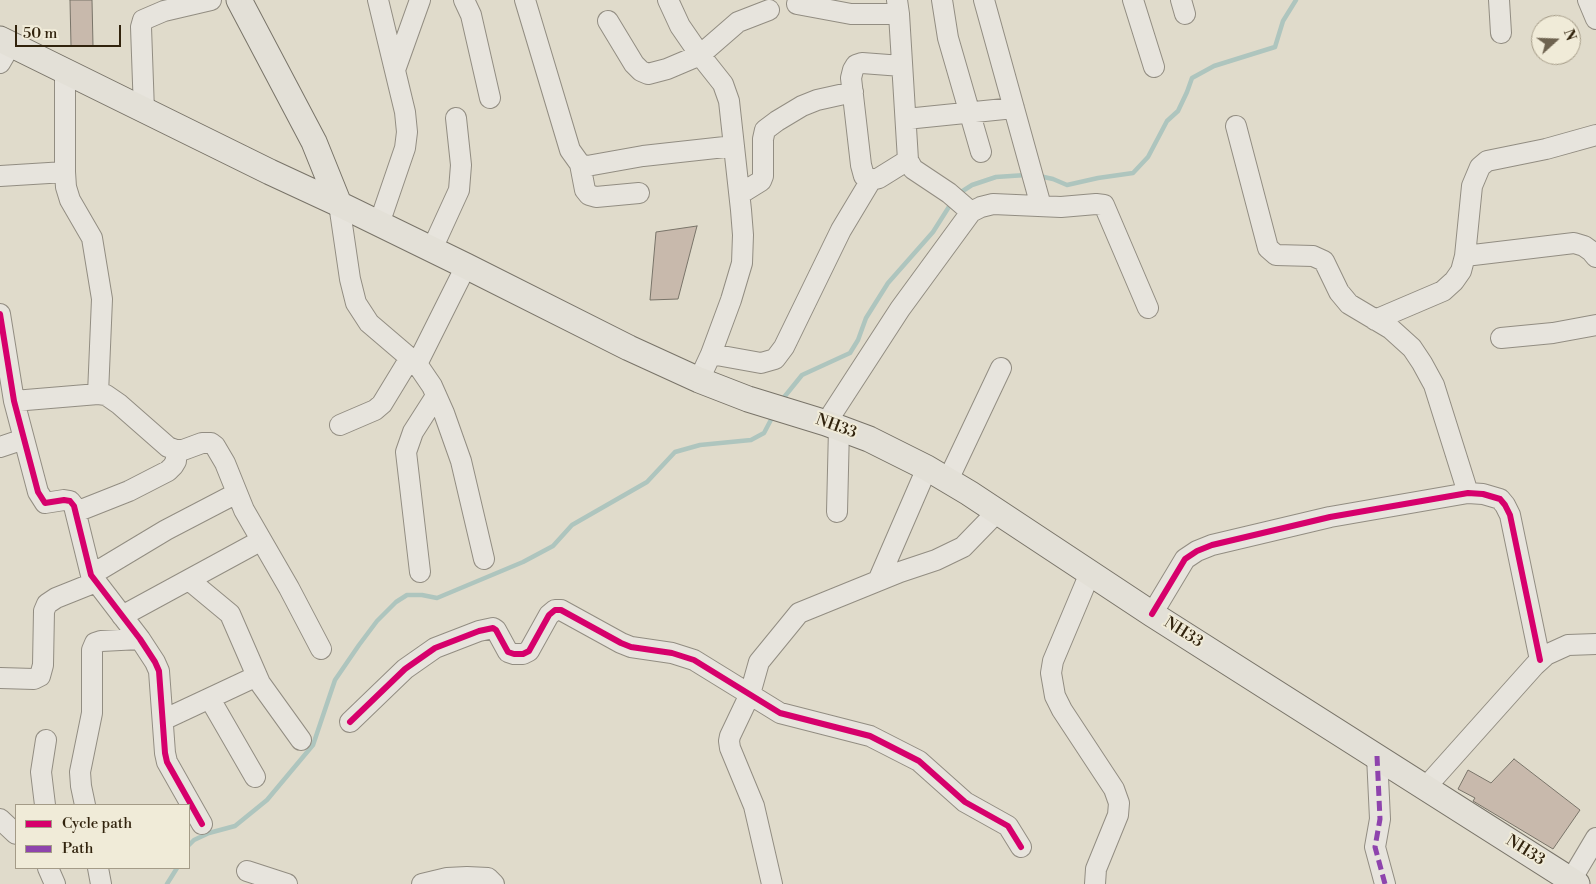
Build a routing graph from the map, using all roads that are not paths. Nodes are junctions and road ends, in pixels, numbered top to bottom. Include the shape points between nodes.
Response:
1 (211, 0) edge
2 (238, 0) edge
3 (378, 0) edge
4 (420, 0) edge
5 (464, 0) edge
6 (525, 0) edge
7 (668, 0) edge
8 (942, 0) edge
9 (984, 0) edge
10 (1133, 0) edge
11 (1500, 0) edge
12 (1588, 0) edge
13 (797, 4) dead end
14 (898, 7) edge
15 (769, 10) dead end
16 (1596, 19) edge
17 (608, 21) dead end
18 (1501, 33) dead end
19 (4, 49) edge
20 (700, 55) junction
21 (902, 66) junction
22 (1154, 67) dead end
23 (395, 70) junction
24 (65, 71) junction
25 (853, 92) junction
26 (490, 98) dead end
27 (1014, 108) junction
28 (144, 111) junction
29 (970, 113) junction
30 (456, 118) dead end
31 (906, 119) junction
32 (1236, 126) dead end
33 (1596, 135) edge
34 (734, 146) junction
35 (981, 152) dead end
36 (908, 160) junction
37 (580, 164) junction
38 (65, 172) junction
39 (0, 176) edge
40 (871, 180) junction
41 (639, 193) dead end
42 (740, 194) junction
43 (961, 203) junction
44 (339, 204) junction
45 (1042, 206) junction
46 (379, 224) junction
47 (432, 249) junction
48 (1465, 256) junction
49 (1596, 257) edge
50 (466, 266) junction
51 (1148, 308) dead end
52 (0, 314) edge
53 (1375, 320) junction
54 (1596, 326) edge
55 (1501, 338) dead end
56 (711, 354) junction
57 (413, 361) junction
58 (1001, 368) dead end
59 (699, 380) junction
60 (98, 394) junction
61 (436, 396) junction
62 (14, 401) junction
63 (340, 425) dead end
64 (832, 426) junction
65 (24, 439) junction
66 (0, 447) edge
67 (176, 450) junction
68 (927, 468) junction
69 (948, 480) junction
70 (237, 493) junction
71 (1468, 493) junction
72 (998, 511) junction
73 (76, 512) junction
74 (837, 512) dead end
75 (260, 541) junction
76 (484, 559) dead end
77 (420, 572) dead end
78 (1090, 573) junction
79 (93, 579) junction
80 (189, 580) junction
81 (878, 581) junction
82 (1152, 614) junction
83 (122, 616) junction
84 (140, 639) junction
85 (1596, 644) edge
86 (321, 649) dead end
87 (1540, 660) junction
88 (257, 676) junction
89 (0, 678) edge
90 (750, 694) junction
91 (210, 699) junction
92 (163, 720) junction
93 (350, 722) dead end
94 (46, 740) dead end
95 (301, 740) dead end
96 (1377, 756) junction
97 (255, 777) dead end
98 (1425, 788) junction
99 (45, 804) edge
100 (85, 804) edge
101 (0, 819) edge
102 (202, 824) dead end
103 (15, 833) edge
104 (1596, 838) edge
105 (1021, 847) dead end
106 (48, 869) edge
107 (98, 869) edge
108 (247, 871) dead end
109 (1574, 882) edge
110 (55, 884) edge
111 (101, 884) edge
112 (287, 884) edge
113 (422, 884) edge
114 (494, 884) edge
115 (772, 884) edge
116 (1095, 884) edge
117 (1384, 884) edge

1 - 28 street via 164,11 143,20
2 - 44 main road via 314,142
3 - 23 street
4 - 23 street
5 - 26 street via 472,15
6 - 37 street via 570,150
7 - 20 street via 680,26
8 - 29 street via 948,38
9 - 27 street
10 - 22 street
11 - 18 street
12 - 16 street
13 - 14 street via 851,14
14 - 21 street
15 - 20 street via 738,22
17 - 20 street via 641,72 654,73
19 - 24 main road, NH33
20 - 34 street via 723,84 729,101
21 - 25 street via 856,65 852,70
21 - 31 street
23 - 46 street via 407,132 405,148
24 - 28 main road, NH33
24 - 38 street
25 - 40 street via 861,165 864,176
25 - 42 street via 802,106 765,130 763,176 761,181
27 - 29 street
27 - 45 street
28 - 44 main road, NH33
29 - 31 street
29 - 35 street
30 - 47 street via 461,165 459,190
31 - 36 street
32 - 53 street via 1271,252 1276,255 1313,256 1324,261 1344,298
33 - 48 street via 1497,158 1480,167 1472,186
34 - 37 street via 586,166
34 - 42 street
36 - 40 street
36 - 43 street via 912,169
37 - 41 street via 589,195
38 - 39 street
38 - 60 street via 70,200 89,230 95,248 102,299
40 - 56 street via 841,230 784,348 775,359 761,363
42 - 56 street via 742,263
43 - 45 street via 981,207 994,204
43 - 64 street
44 - 46 main road, NH33
44 - 57 street via 356,303 369,323
45 - 51 street via 1104,205
46 - 47 main road, NH33
47 - 50 main road, NH33
48 - 49 street via 1574,243 1592,251
48 - 53 street via 1454,281 1443,291
50 - 57 street
50 - 59 main road, NH33
52 - 62 street
53 - 71 street via 1412,348 1434,385
54 - 55 street
56 - 59 street
57 - 61 street
57 - 63 street via 376,410
58 - 69 street
59 - 64 main road, NH33
60 - 62 street
60 - 67 street via 106,395 119,404 168,447
61 - 76 street via 461,461
61 - 77 street via 413,432 406,452
62 - 65 street
64 - 68 main road, NH33 via 884,446
64 - 74 street
65 - 66 street
65 - 73 street via 41,498 45,503 70,501
67 - 70 street via 202,443 216,446
67 - 73 street via 176,461 168,471
68 - 69 main road, NH33
68 - 81 street
69 - 72 main road, NH33
70 - 75 street
70 - 79 street via 166,530
71 - 82 street via 1330,517 1212,545 1185,560
71 - 87 street via 1500,499 1510,515
72 - 78 main road, NH33
72 - 81 street via 963,547
73 - 79 street
75 - 80 street
75 - 86 street
78 - 82 main road, NH33
78 - 116 street via 1051,673 1055,696 1062,710 1120,803 1096,869
79 - 83 street
79 - 89 street via 47,604 40,676 34,679
80 - 83 street
80 - 88 street via 230,614
81 - 90 street via 799,614 759,662
82 - 96 main road, NH33
83 - 84 street
84 - 92 street via 159,672
84 - 100 street via 101,641 92,650 92,713 80,772
85 - 87 street via 1568,645
87 - 98 street
88 - 91 street
88 - 95 street
90 - 93 street via 694,660 631,647 561,610 555,610 523,654 508,652 493,628 435,648 405,669
90 - 105 street via 780,713 870,736 919,761 965,802 1008,826
90 - 115 street via 729,741 754,806
91 - 92 street
91 - 97 street
92 - 102 street via 167,762
94 - 99 street via 42,772
96 - 98 main road, NH33
96 - 117 street via 1380,819 1375,847
98 - 109 main road, NH33
101 - 103 street
104 - 109 street
106 - 110 street
107 - 111 street
108 - 112 street
113 - 114 street via 467,877 488,878

